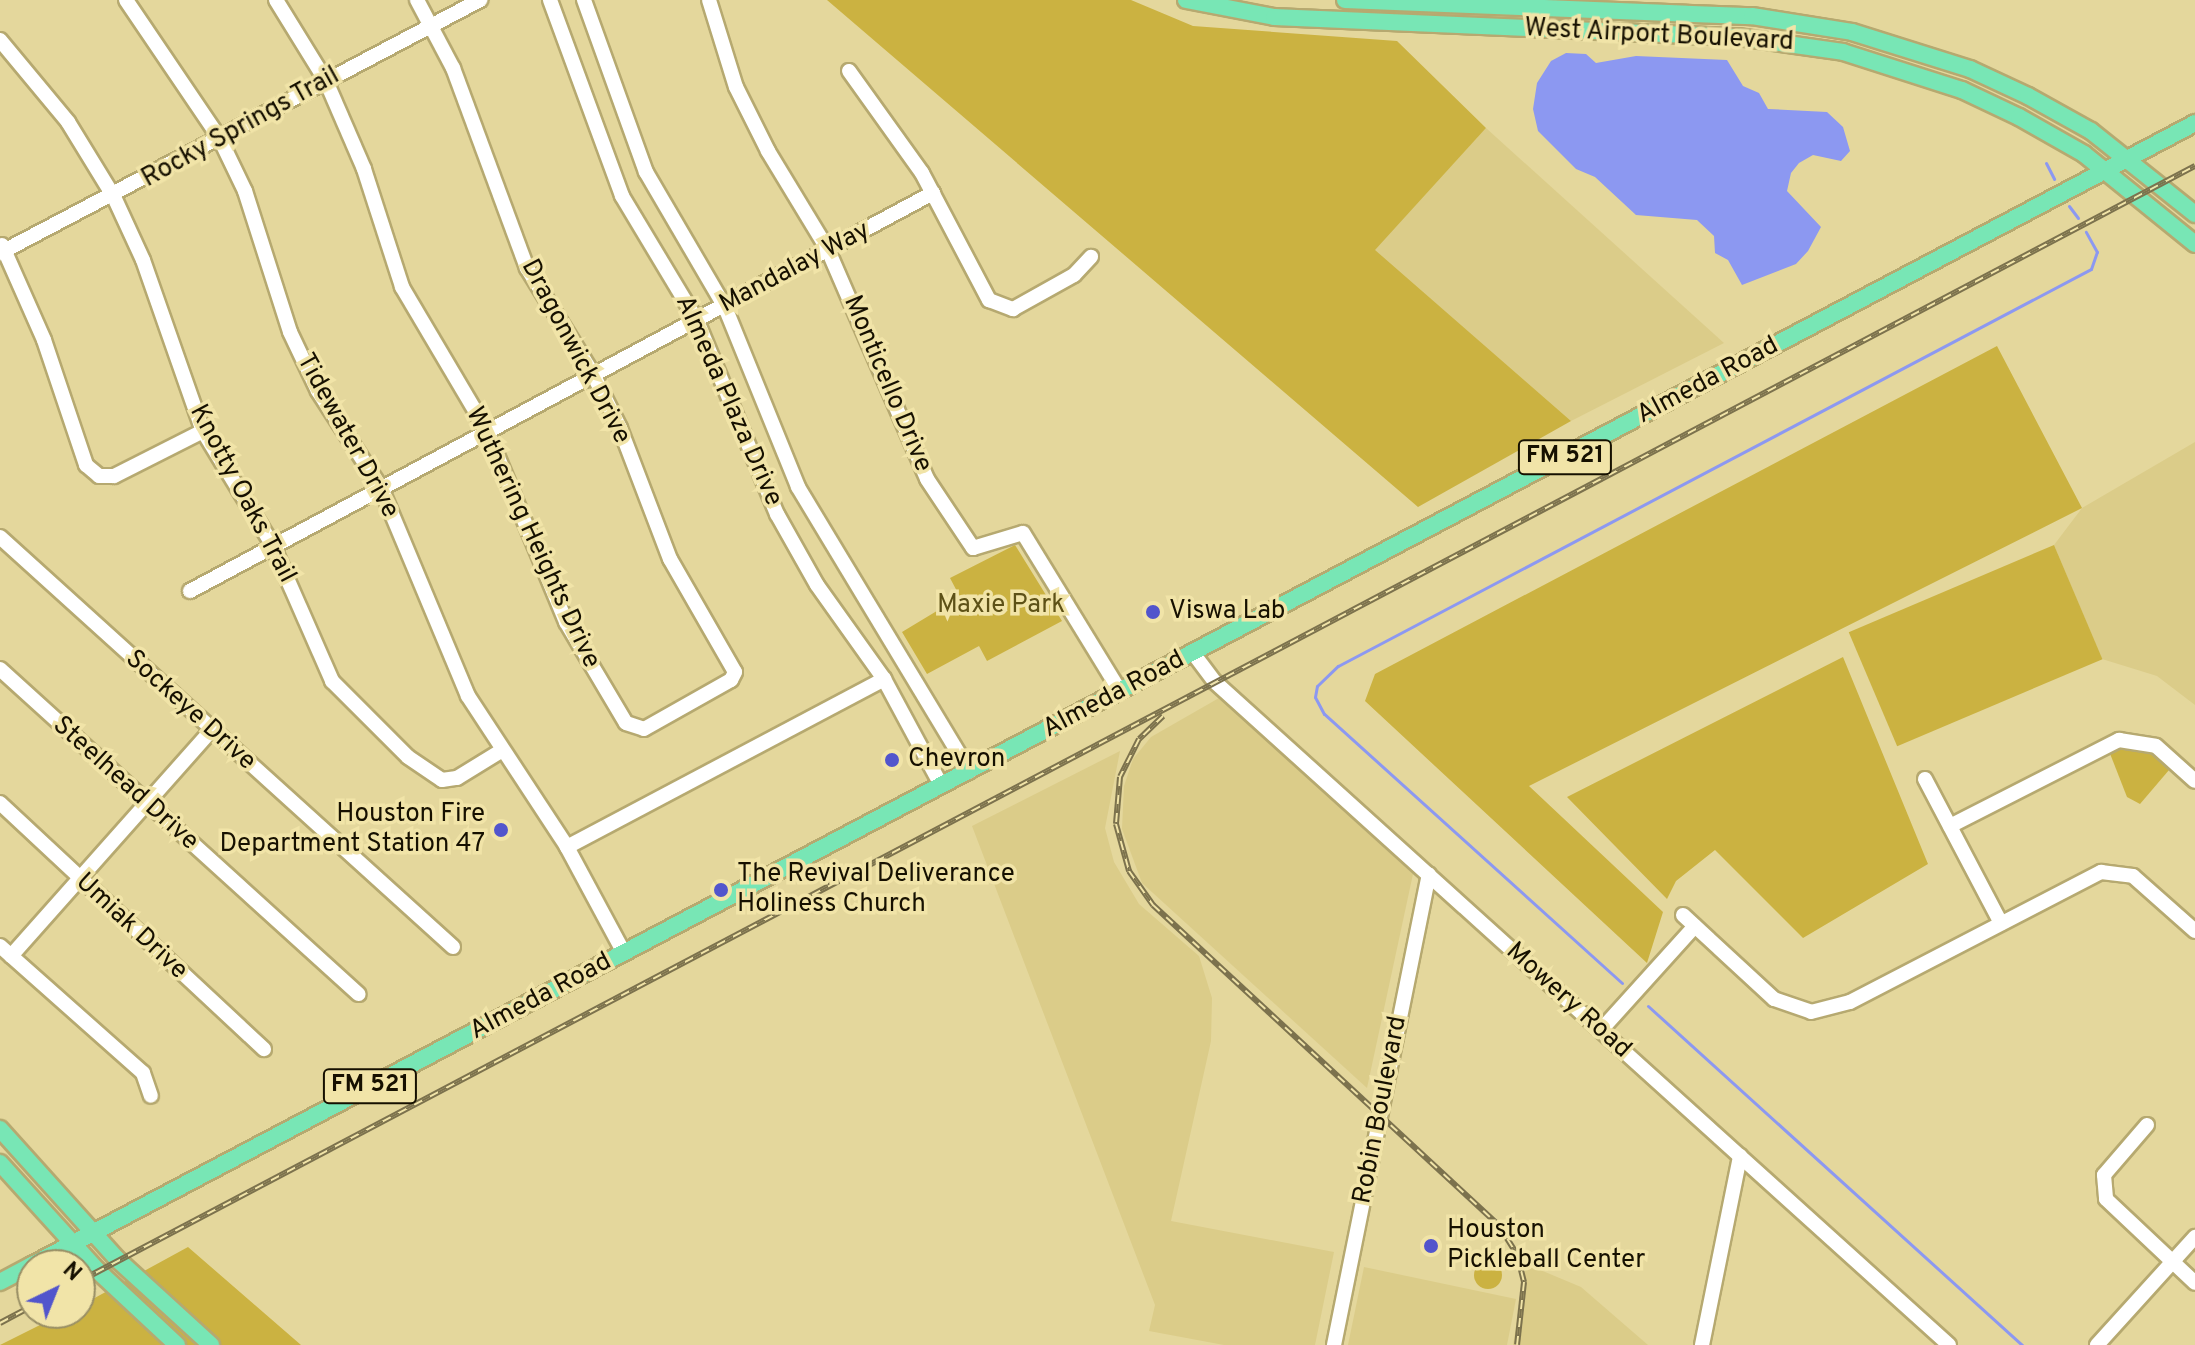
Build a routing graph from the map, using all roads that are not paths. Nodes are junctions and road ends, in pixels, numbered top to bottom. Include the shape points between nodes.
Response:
1 (126, 0) edge
2 (276, 0) edge
3 (417, 0) edge
4 (480, 0) edge
5 (550, 0) edge
6 (584, 0) edge
7 (709, 0) edge
8 (1186, 0) edge
9 (1345, 0) edge
10 (1365, 1) edge
11 (1535, 7) junction
12 (1362, 22) junction
13 (431, 26) junction
14 (1532, 29) junction
15 (0, 40) edge
16 (1970, 69) junction
17 (849, 71) dead end
18 (326, 81) junction
19 (1962, 90) junction
20 (2195, 123) edge
21 (220, 139) junction
22 (2127, 159) junction
23 (2105, 170) junction
24 (933, 193) junction
25 (114, 197) junction
26 (2195, 214) edge
27 (2195, 244) edge
28 (2, 249) edge
29 (828, 250) junction
30 (1091, 257) dead end
31 (725, 307) junction
32 (697, 321) junction
33 (593, 374) junction
34 (203, 431) junction
35 (487, 431) junction
36 (381, 488) junction
37 (0, 537) edge
38 (272, 544) junction
39 (190, 591) dead end
40 (1193, 653) junction
41 (0, 669) edge
42 (884, 679) junction
43 (716, 690) joint
44 (1120, 691) junction
45 (212, 730) junction
46 (501, 751) junction
47 (969, 771) junction
48 (1925, 779) dead end
49 (2195, 781) edge
50 (941, 785) junction
51 (0, 803) edge
52 (145, 805) junction
53 (1950, 826) junction
54 (567, 847) junction
55 (1429, 875) junction
56 (79, 880) junction
57 (1683, 915) dead end
58 (2001, 923) junction
59 (1695, 926) junction
60 (2195, 931) edge
61 (453, 947) dead end
62 (5, 951) edge
63 (624, 953) junction
64 (359, 994) dead end
65 (1601, 1030) junction
66 (264, 1049) dead end
67 (151, 1096) dead end
68 (2147, 1125) dead end
69 (0, 1129) edge
70 (1740, 1156) junction
71 (0, 1163) edge
72 (94, 1232) junction
73 (2195, 1237) edge
74 (73, 1243) junction
75 (62, 1249) edge
76 (2172, 1262) junction
77 (2195, 1283) edge
78 (177, 1345) edge
79 (211, 1345) edge
80 (1334, 1345) edge
81 (1702, 1345) edge
82 (1949, 1345) edge
83 (2097, 1345) edge

1 - 21 street, Tidewater Drive
2 - 18 street, Wuthering Heights Drive
3 - 13 street, Dragonwick Drive
4 - 13 street, Rocky Springs Trail
5 - 32 street, Almeda Plaza Drive via 622,196
6 - 31 street, Almeda Plaza Drive via 646,172
7 - 29 street, Monticello Drive via 736,87
8 - 12 main road, West Airport Boulevard via 1243,14
9 - 10 main road, West Airport Boulevard
10 - 11 main road, West Airport Boulevard
10 - 12 main road
11 - 14 main road
11 - 16 main road, West Airport Boulevard via 1806,23
12 - 14 main road, West Airport Boulevard
13 - 18 street, Rocky Springs Trail
13 - 33 street, Dragonwick Drive via 453,68 527,268
14 - 19 main road, West Airport Boulevard via 1797,43
15 - 25 street, Knotty Oaks Trail via 68,122
16 - 19 main road
16 - 22 main road, West Airport Boulevard via 2091,131
17 - 24 street via 889,121
18 - 21 street, Rocky Springs Trail
18 - 35 street, Wuthering Heights Drive via 364,169 402,287
19 - 23 main road, West Airport Boulevard via 2019,117
20 - 22 main road, Almeda Road / FM 521
21 - 25 street, Rocky Springs Trail
21 - 36 street, Tidewater Drive via 245,191 290,332 318,391
22 - 23 main road, Almeda Road / FM 521
22 - 26 main road, West Airport Boulevard
23 - 27 main road, West Airport Boulevard
23 - 40 main road, Almeda Road / FM 521
24 - 29 street, Mandalay Way
24 - 30 street via 989,300 1002,309 1013,309 1074,275
25 - 28 street, Rocky Springs Trail
25 - 34 street, Knotty Oaks Trail via 143,260
28 - 34 street via 44,340 86,465 99,476 114,476
29 - 31 street, Mandalay Way
29 - 44 street, Monticello Drive via 902,430 952,520 980,550 1023,533
31 - 32 street, Mandalay Way
31 - 47 street, Almeda Plaza Drive via 798,487
32 - 33 street, Mandalay Way
32 - 42 street, Almeda Plaza Drive via 777,514 817,585
33 - 35 street, Mandalay Way
33 - 43 street, Dragonwick Drive via 620,428 670,559 735,672
34 - 38 street, Knotty Oaks Trail
35 - 36 street, Mandalay Way
35 - 43 street, Wuthering Heights Drive via 566,622 626,723 644,729
36 - 38 street, Mandalay Way
36 - 46 street, Tidewater Drive via 443,643
37 - 45 street, Sockeye Drive
38 - 39 street, Mandalay Way
38 - 46 street, Knotty Oaks Trail via 332,681 408,757 442,780 457,778
40 - 44 main road, Almeda Road / FM 521
40 - 55 street, Mowery Road via 1215,682
41 - 52 street, Steelhead Drive
42 - 50 street, Almeda Plaza Drive
42 - 54 street
44 - 47 main road, Almeda Road / FM 521
45 - 52 street
45 - 61 street, Sockeye Drive
46 - 54 street, Tidewater Drive
47 - 50 main road, Almeda Road / FM 521
48 - 53 street
49 - 53 street via 2156,746 2119,740
50 - 63 main road, Almeda Road / FM 521
51 - 56 street, Umiak Drive
52 - 56 street
52 - 64 street, Steelhead Drive
53 - 58 street
54 - 63 street, Tidewater Drive
55 - 65 street, Mowery Road
55 - 80 street, Robin Boulevard
56 - 62 street
56 - 66 street, Umiak Drive
57 - 59 street
58 - 59 street via 1824,1011 1798,1009 1774,999
58 - 60 street via 2090,875 2112,871 2142,883
59 - 65 street
62 - 67 street via 143,1073
63 - 72 main road, Almeda Road / FM 521
65 - 70 street, Mowery Road
68 - 76 street via 2110,1165 2103,1186 2113,1209
69 - 72 main road
70 - 81 street
70 - 82 street, Mowery Road
71 - 74 main road
72 - 74 main road, Almeda Road / FM 521
72 - 79 main road
73 - 76 street
74 - 75 main road, Almeda Road / FM 521
74 - 78 main road
76 - 77 street
76 - 83 street

